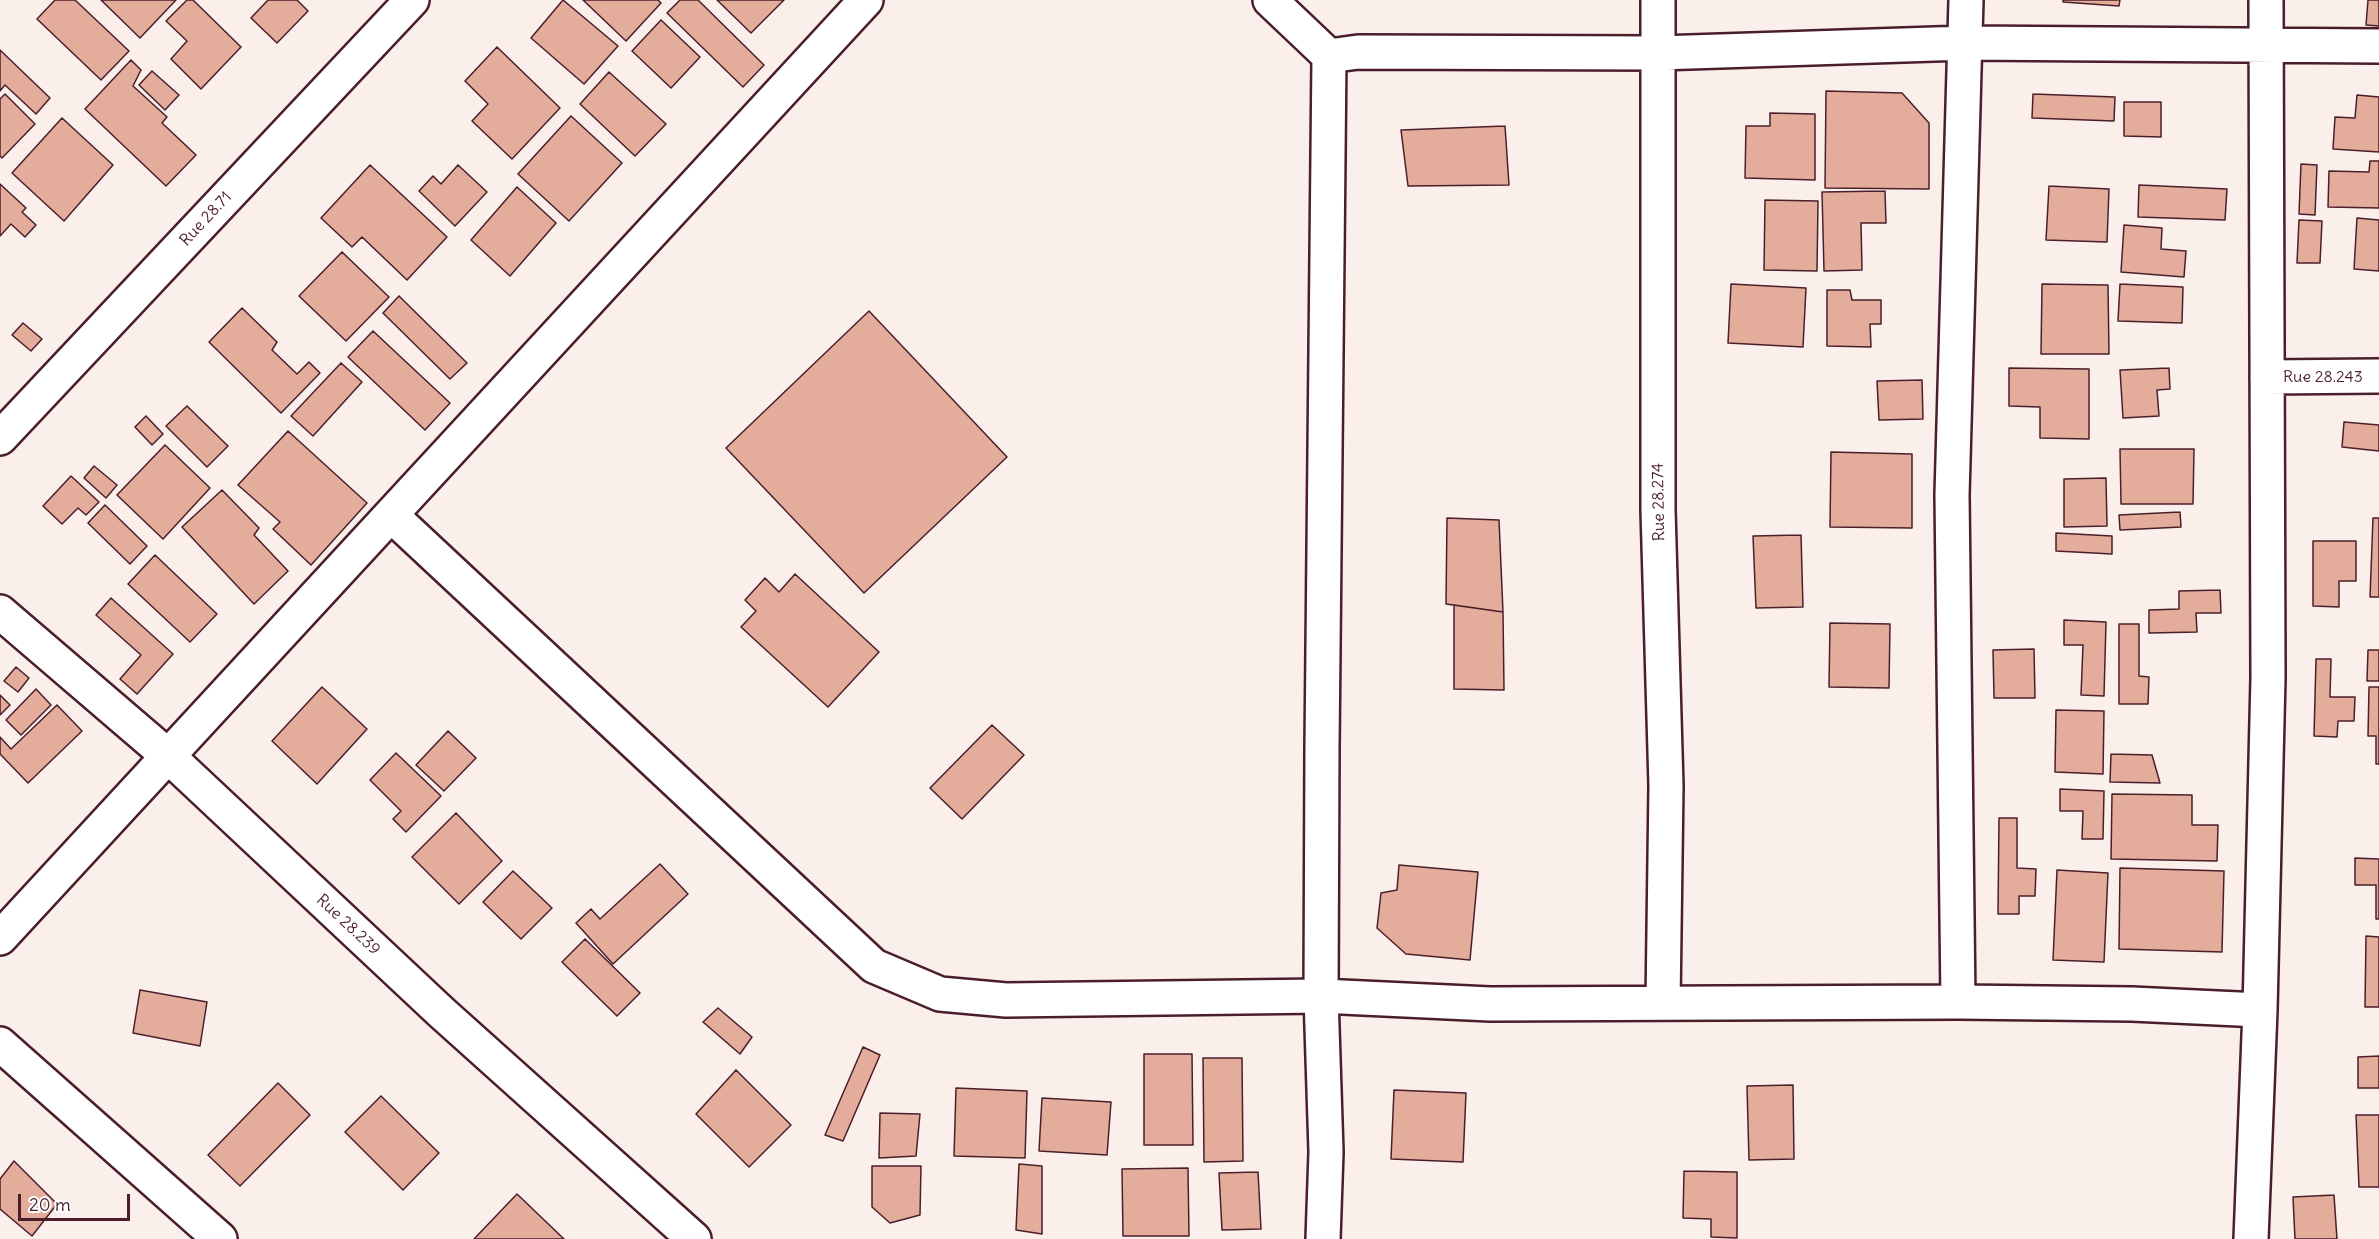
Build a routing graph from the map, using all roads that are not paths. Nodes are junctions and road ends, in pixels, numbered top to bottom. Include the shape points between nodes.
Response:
1 (412, 0) edge
2 (866, 0) edge
3 (1270, 0) edge
4 (1658, 0) edge
5 (1966, 0) edge
6 (2266, 0) edge
7 (1965, 43) junction
8 (2264, 45) junction
9 (2379, 46) edge
10 (1659, 53) junction
11 (1329, 56) junction
12 (2267, 376) junction
13 (2379, 376) edge
14 (0, 438) edge
15 (391, 515) junction
16 (0, 612) edge
17 (168, 756) junction
18 (0, 938) edge
19 (1321, 996) junction
20 (1958, 1002) junction
21 (1663, 1003) junction
22 (2260, 1010) junction
23 (0, 1044) edge
24 (220, 1239) edge
25 (694, 1239) edge
26 (1323, 1239) edge
27 (2250, 1239) edge

1 - 14 street, Rue 28.71
2 - 15 street
3 - 11 street
4 - 10 street, Rue 28.274
5 - 7 street
6 - 8 street
7 - 8 street
7 - 10 street
7 - 20 street via 1952,495
8 - 9 street
8 - 12 street
10 - 11 street via 1358,52
10 - 21 street, Rue 28.274 via 1658,510 1666,786
11 - 19 street
12 - 13 street, Rue 28.243
12 - 22 street via 2268,678
15 - 17 street
15 - 19 street via 874,966 940,994 1006,1000
16 - 17 street, Rue 28.239
17 - 18 street
17 - 25 street, Rue 28.239 via 441,1012
19 - 21 street via 1490,1004
19 - 26 street via 1326,1152
20 - 21 street
20 - 22 street
22 - 27 street
23 - 24 street

